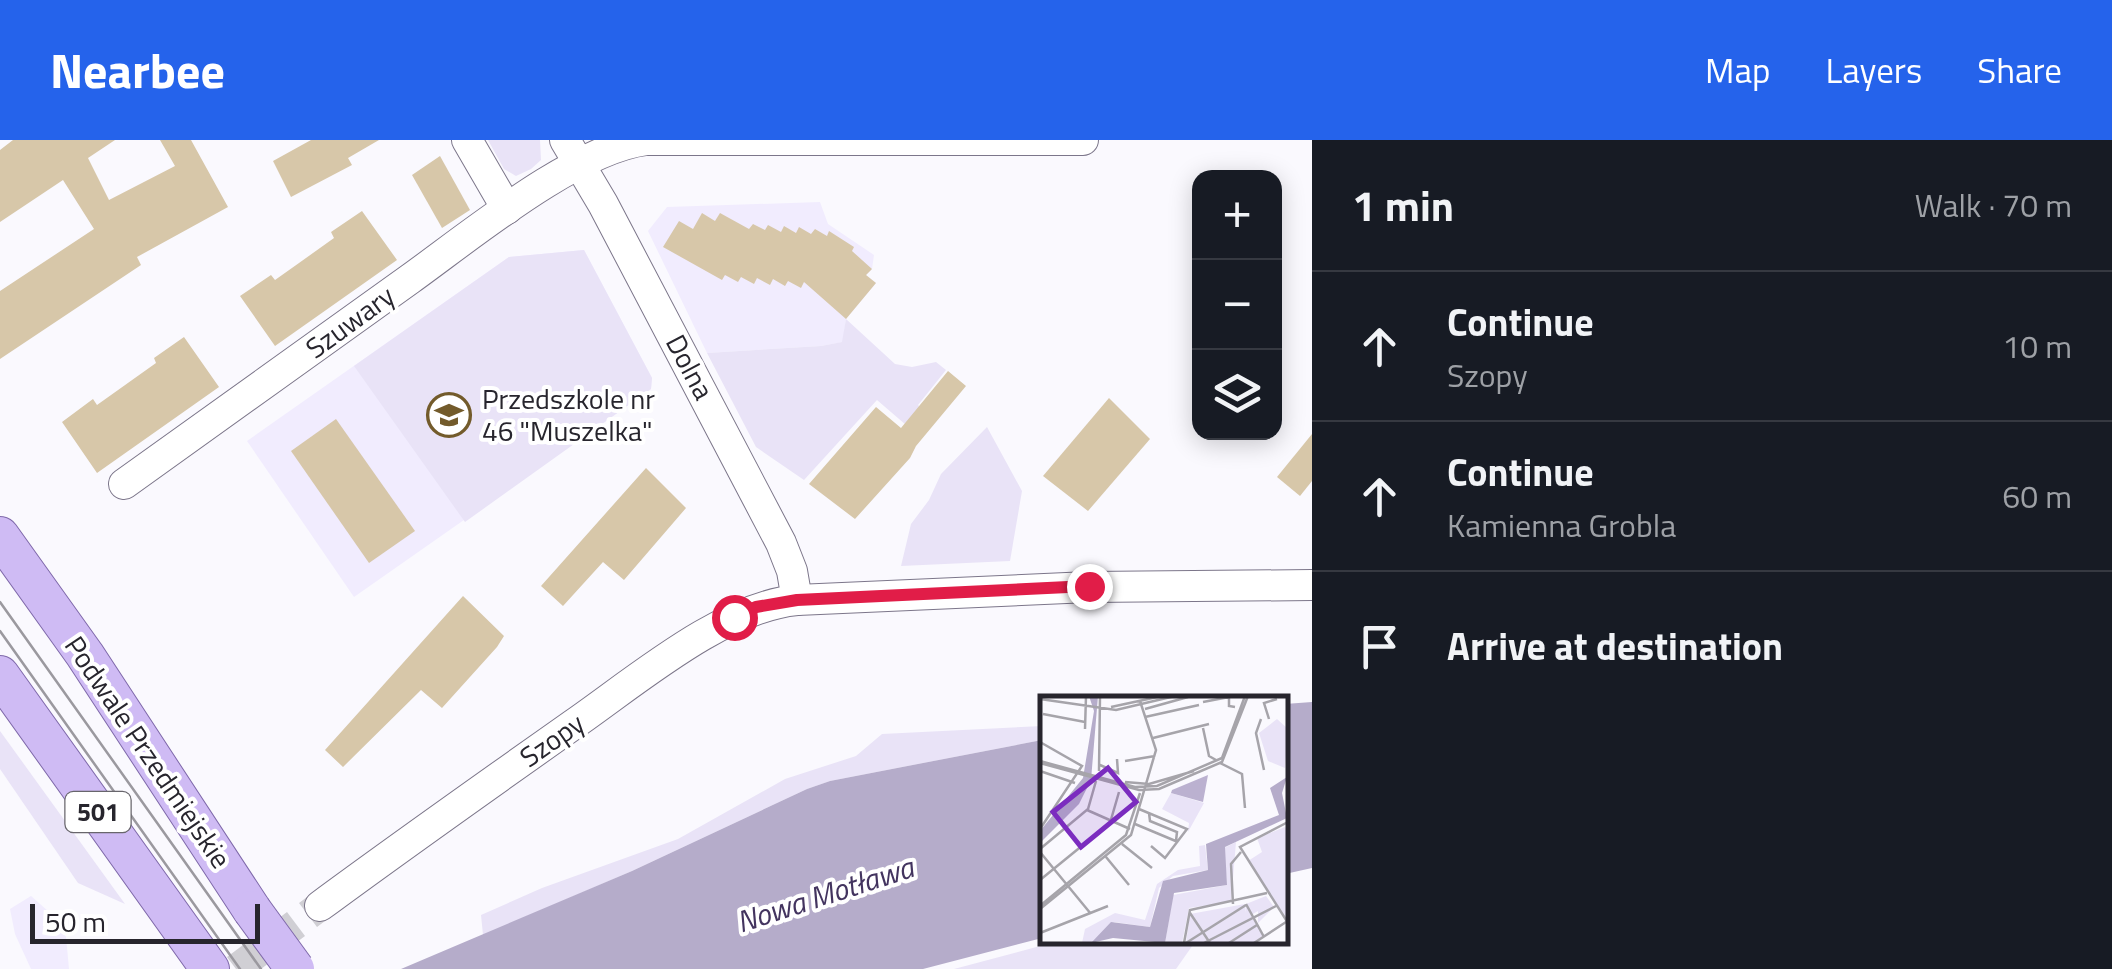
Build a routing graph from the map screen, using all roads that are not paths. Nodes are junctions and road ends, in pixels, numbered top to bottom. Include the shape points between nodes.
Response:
1 (467, 140) edge
2 (956, 140) edge
3 (1082, 140) edge
4 (572, 152) edge
5 (507, 210) junction
6 (124, 484) dead end
7 (0, 536) edge
8 (1312, 586) edge
9 (797, 600) junction
10 (0, 675) edge
11 (320, 906) tunnel mouth
12 (203, 960) edge
13 (294, 969) edge

1 - 5 street
2 - 3 street, Szuwary
2 - 4 street, Szuwary via 646,140
4 - 5 street, Szuwary
4 - 9 street, Dolna via 776,532
5 - 6 street, Szuwary
7 - 13 main road, Podwale Przedmiejskie / 501, bridge
8 - 9 street, Szopy via 1089,586
9 - 11 street, Szopy via 756,607 718,625
10 - 12 main road, 501

